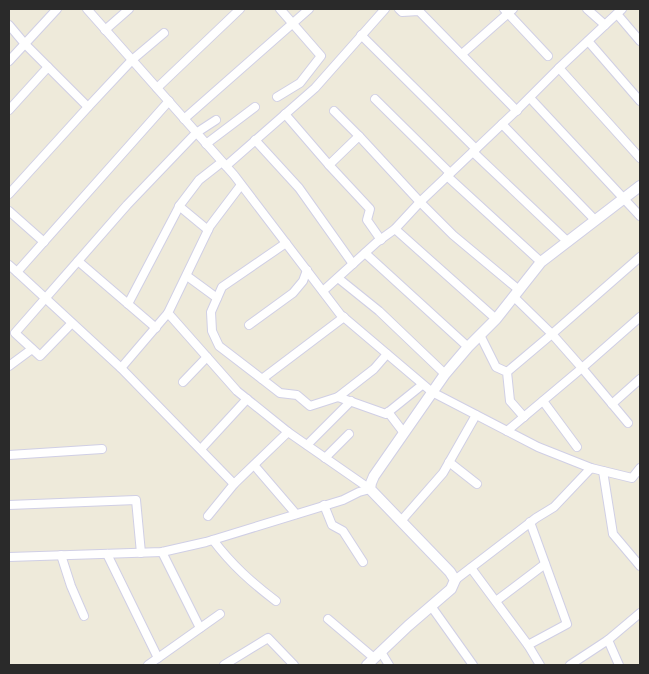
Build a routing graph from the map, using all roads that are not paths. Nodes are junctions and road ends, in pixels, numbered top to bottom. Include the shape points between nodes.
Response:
1 (57, 9) edge
2 (87, 9) edge
3 (129, 9) edge
4 (240, 9) edge
5 (280, 9) edge
6 (310, 9) edge
7 (385, 9) edge
8 (399, 9) edge
9 (587, 9) edge
10 (508, 10) edge
11 (619, 11) edge
12 (293, 23) junction
13 (9, 25) edge
14 (605, 25) junction
15 (106, 30) junction
16 (164, 33) dead end
17 (361, 35) junction
18 (588, 41) junction
19 (640, 41) edge
20 (24, 44) junction
21 (462, 54) junction
22 (548, 56) dead end
23 (132, 60) junction
24 (9, 61) edge
25 (48, 67) junction
26 (559, 68) junction
27 (157, 88) junction
28 (277, 97) dead end
29 (530, 98) junction
30 (375, 99) dead end
31 (169, 101) junction
32 (640, 101) edge
33 (88, 107) junction
34 (255, 107) dead end
35 (9, 110) edge
36 (334, 111) dead end
37 (517, 111) junction
38 (285, 114) junction
39 (184, 119) junction
40 (216, 120) dead end
41 (502, 124) junction
42 (196, 133) junction
43 (359, 136) junction
44 (255, 140) junction
45 (206, 144) junction
46 (474, 151) junction
47 (640, 158) edge
48 (224, 164) junction
49 (329, 165) junction
50 (449, 175) junction
51 (241, 185) junction
52 (640, 186) edge
53 (9, 194) edge
54 (624, 199) junction
55 (420, 202) junction
56 (179, 206) junction
57 (9, 211) edge
58 (640, 216) edge
59 (595, 220) junction
60 (395, 229) junction
61 (208, 230) junction
62 (380, 240) junction
63 (44, 242) junction
64 (568, 242) junction
65 (286, 243) junction
66 (365, 253) junction
67 (640, 257) edge
68 (78, 261) junction
69 (541, 262) junction
70 (353, 264) junction
71 (9, 265) edge
72 (307, 270) junction
73 (17, 272) junction
74 (186, 276) junction
75 (338, 278) junction
76 (323, 292) junction
77 (516, 293) junction
78 (217, 298) junction
79 (45, 299) junction
80 (128, 304) junction
81 (168, 313) junction
82 (344, 317) junction
83 (640, 318) edge
84 (496, 319) junction
85 (72, 323) junction
86 (248, 325) dead end
87 (156, 328) junction
88 (12, 330) edge
89 (552, 334) junction
90 (480, 335) junction
91 (468, 347) junction
92 (32, 349) junction
93 (387, 354) junction
94 (207, 357) junction
95 (9, 366) edge
96 (120, 368) junction
97 (582, 368) junction
98 (507, 372) junction
99 (445, 374) junction
100 (262, 379) junction
101 (640, 379) edge
102 (183, 382) dead end
103 (422, 385) junction
104 (432, 392) junction
105 (338, 397) junction
106 (247, 399) junction
107 (351, 401) junction
108 (543, 401) junction
109 (612, 404) junction
110 (388, 412) junction
111 (476, 415) junction
112 (524, 417) junction
113 (628, 423) dead end
114 (507, 431) junction
115 (288, 432) junction
116 (404, 433) junction
117 (349, 434) dead end
118 (307, 445) junction
119 (577, 447) dead end
120 (102, 449) dead end
121 (200, 449) junction
122 (9, 455) edge
123 (325, 458) junction
124 (449, 462) junction
125 (254, 465) junction
126 (591, 468) junction
127 (640, 468) edge
128 (603, 471) junction
129 (234, 484) junction
130 (477, 484) dead end
131 (370, 489) junction
132 (9, 505) edge
133 (324, 506) junction
134 (296, 514) junction
135 (208, 516) dead end
136 (401, 521) junction
137 (530, 522) junction
138 (214, 540) junction
139 (162, 552) junction
140 (142, 553) junction
141 (108, 554) junction
142 (61, 555) junction
143 (9, 557) edge
144 (364, 562) dead end
145 (545, 564) junction
146 (640, 566) edge
147 (471, 568) junction
148 (455, 580) junction
149 (276, 600) dead end
150 (496, 601) junction
151 (431, 606) junction
152 (640, 613) edge
153 (220, 614) dead end
154 (84, 616) dead end
155 (328, 619) dead end
156 (200, 628) junction
157 (608, 640) junction
158 (528, 645) junction
159 (158, 658) junction
160 (374, 659) edge
161 (148, 665) edge
162 (224, 665) edge
163 (294, 665) edge
164 (389, 665) edge
165 (473, 665) edge
166 (540, 665) edge
167 (570, 665) edge
168 (619, 665) edge

1 - 20 street
2 - 15 street
3 - 15 street
4 - 27 street
5 - 12 street
6 - 12 street
7 - 17 street
8 - 21 street via 402,12 419,11
9 - 14 street
10 - 21 street
10 - 22 street
11 - 14 street
11 - 19 street
12 - 28 street via 321,56 300,83
12 - 39 street
13 - 20 street
14 - 18 street
15 - 23 street
16 - 23 street
17 - 38 street via 315,88
17 - 46 street
18 - 26 street
18 - 32 street
20 - 24 street
20 - 25 street
21 - 37 street
23 - 27 street
23 - 33 street
25 - 33 street
25 - 35 street
26 - 29 street
26 - 47 street
27 - 31 street
29 - 37 street
29 - 54 street
30 - 50 street
31 - 39 street
31 - 63 street
33 - 53 street
34 - 45 street
36 - 43 street
37 - 41 street
38 - 44 street
38 - 49 street
39 - 42 street
40 - 42 street
41 - 46 street
41 - 59 street
42 - 45 street
42 - 68 street
43 - 49 street
43 - 55 street
44 - 48 street
44 - 70 street via 299,188
45 - 48 street
46 - 50 street
46 - 64 street
48 - 51 street
48 - 56 street via 199,180
49 - 62 street via 370,210 367,220
50 - 55 street
50 - 69 street
51 - 61 street
51 - 65 street
52 - 54 street
54 - 58 street
54 - 59 street
55 - 60 street
55 - 77 street
56 - 61 street
56 - 80 street
57 - 63 street
59 - 64 street
60 - 62 street
60 - 84 street
61 - 74 street
62 - 66 street
63 - 73 street
64 - 69 street
65 - 72 street
65 - 78 street via 222,287
66 - 70 street
66 - 91 street
67 - 89 street
68 - 79 street
68 - 80 street
69 - 77 street
70 - 75 street
71 - 73 street
72 - 76 street
72 - 86 street via 294,293
73 - 79 street
74 - 78 street
74 - 81 street
75 - 76 street
75 - 99 street via 379,311
76 - 82 street
77 - 84 street
77 - 89 street
78 - 100 street via 211,312 212,331 219,346
79 - 85 street
79 - 88 street
80 - 87 street
81 - 87 street
81 - 94 street
82 - 93 street
82 - 100 street
83 - 97 street
84 - 90 street
85 - 92 street via 40,356
85 - 96 street
87 - 96 street
88 - 92 street
89 - 97 street
89 - 98 street
90 - 91 street
90 - 98 street via 496,367
91 - 99 street
92 - 95 street
93 - 103 street
93 - 105 street via 374,369
94 - 102 street
94 - 106 street
96 - 121 street
97 - 108 street
97 - 109 street
98 - 112 street via 510,401
99 - 104 street
100 - 105 street via 280,393 297,395 310,406
101 - 109 street
103 - 104 street
103 - 110 street
104 - 111 street
104 - 116 street
105 - 107 street
106 - 115 street
106 - 121 street
107 - 110 street
107 - 118 street
108 - 112 street
108 - 119 street
109 - 113 street
110 - 116 street
111 - 114 street
111 - 124 street
112 - 114 street
114 - 126 street via 538,448
115 - 118 street
115 - 125 street
116 - 131 street via 374,476
117 - 123 street
118 - 123 street
120 - 122 street
121 - 129 street
123 - 131 street
124 - 130 street
124 - 136 street
125 - 129 street
125 - 134 street
126 - 128 street
126 - 137 street via 554,507
127 - 128 street via 632,478
128 - 146 street via 613,534
129 - 135 street
131 - 133 street
131 - 136 street
132 - 140 street via 136,500
133 - 134 street
133 - 144 street via 332,525 343,531
134 - 138 street
136 - 148 street
137 - 145 street
137 - 147 street
138 - 139 street
138 - 149 street via 228,559
139 - 140 street
139 - 156 street
140 - 141 street
141 - 142 street
141 - 159 street
142 - 143 street
142 - 154 street
145 - 150 street
145 - 158 street via 568,624
147 - 148 street
147 - 150 street
148 - 151 street via 451,589
150 - 158 street
151 - 160 street
151 - 165 street
152 - 157 street
153 - 156 street
155 - 160 street
156 - 159 street
157 - 167 street
157 - 168 street
158 - 166 street
159 - 161 street
160 - 164 street
162 - 163 street via 268,638

